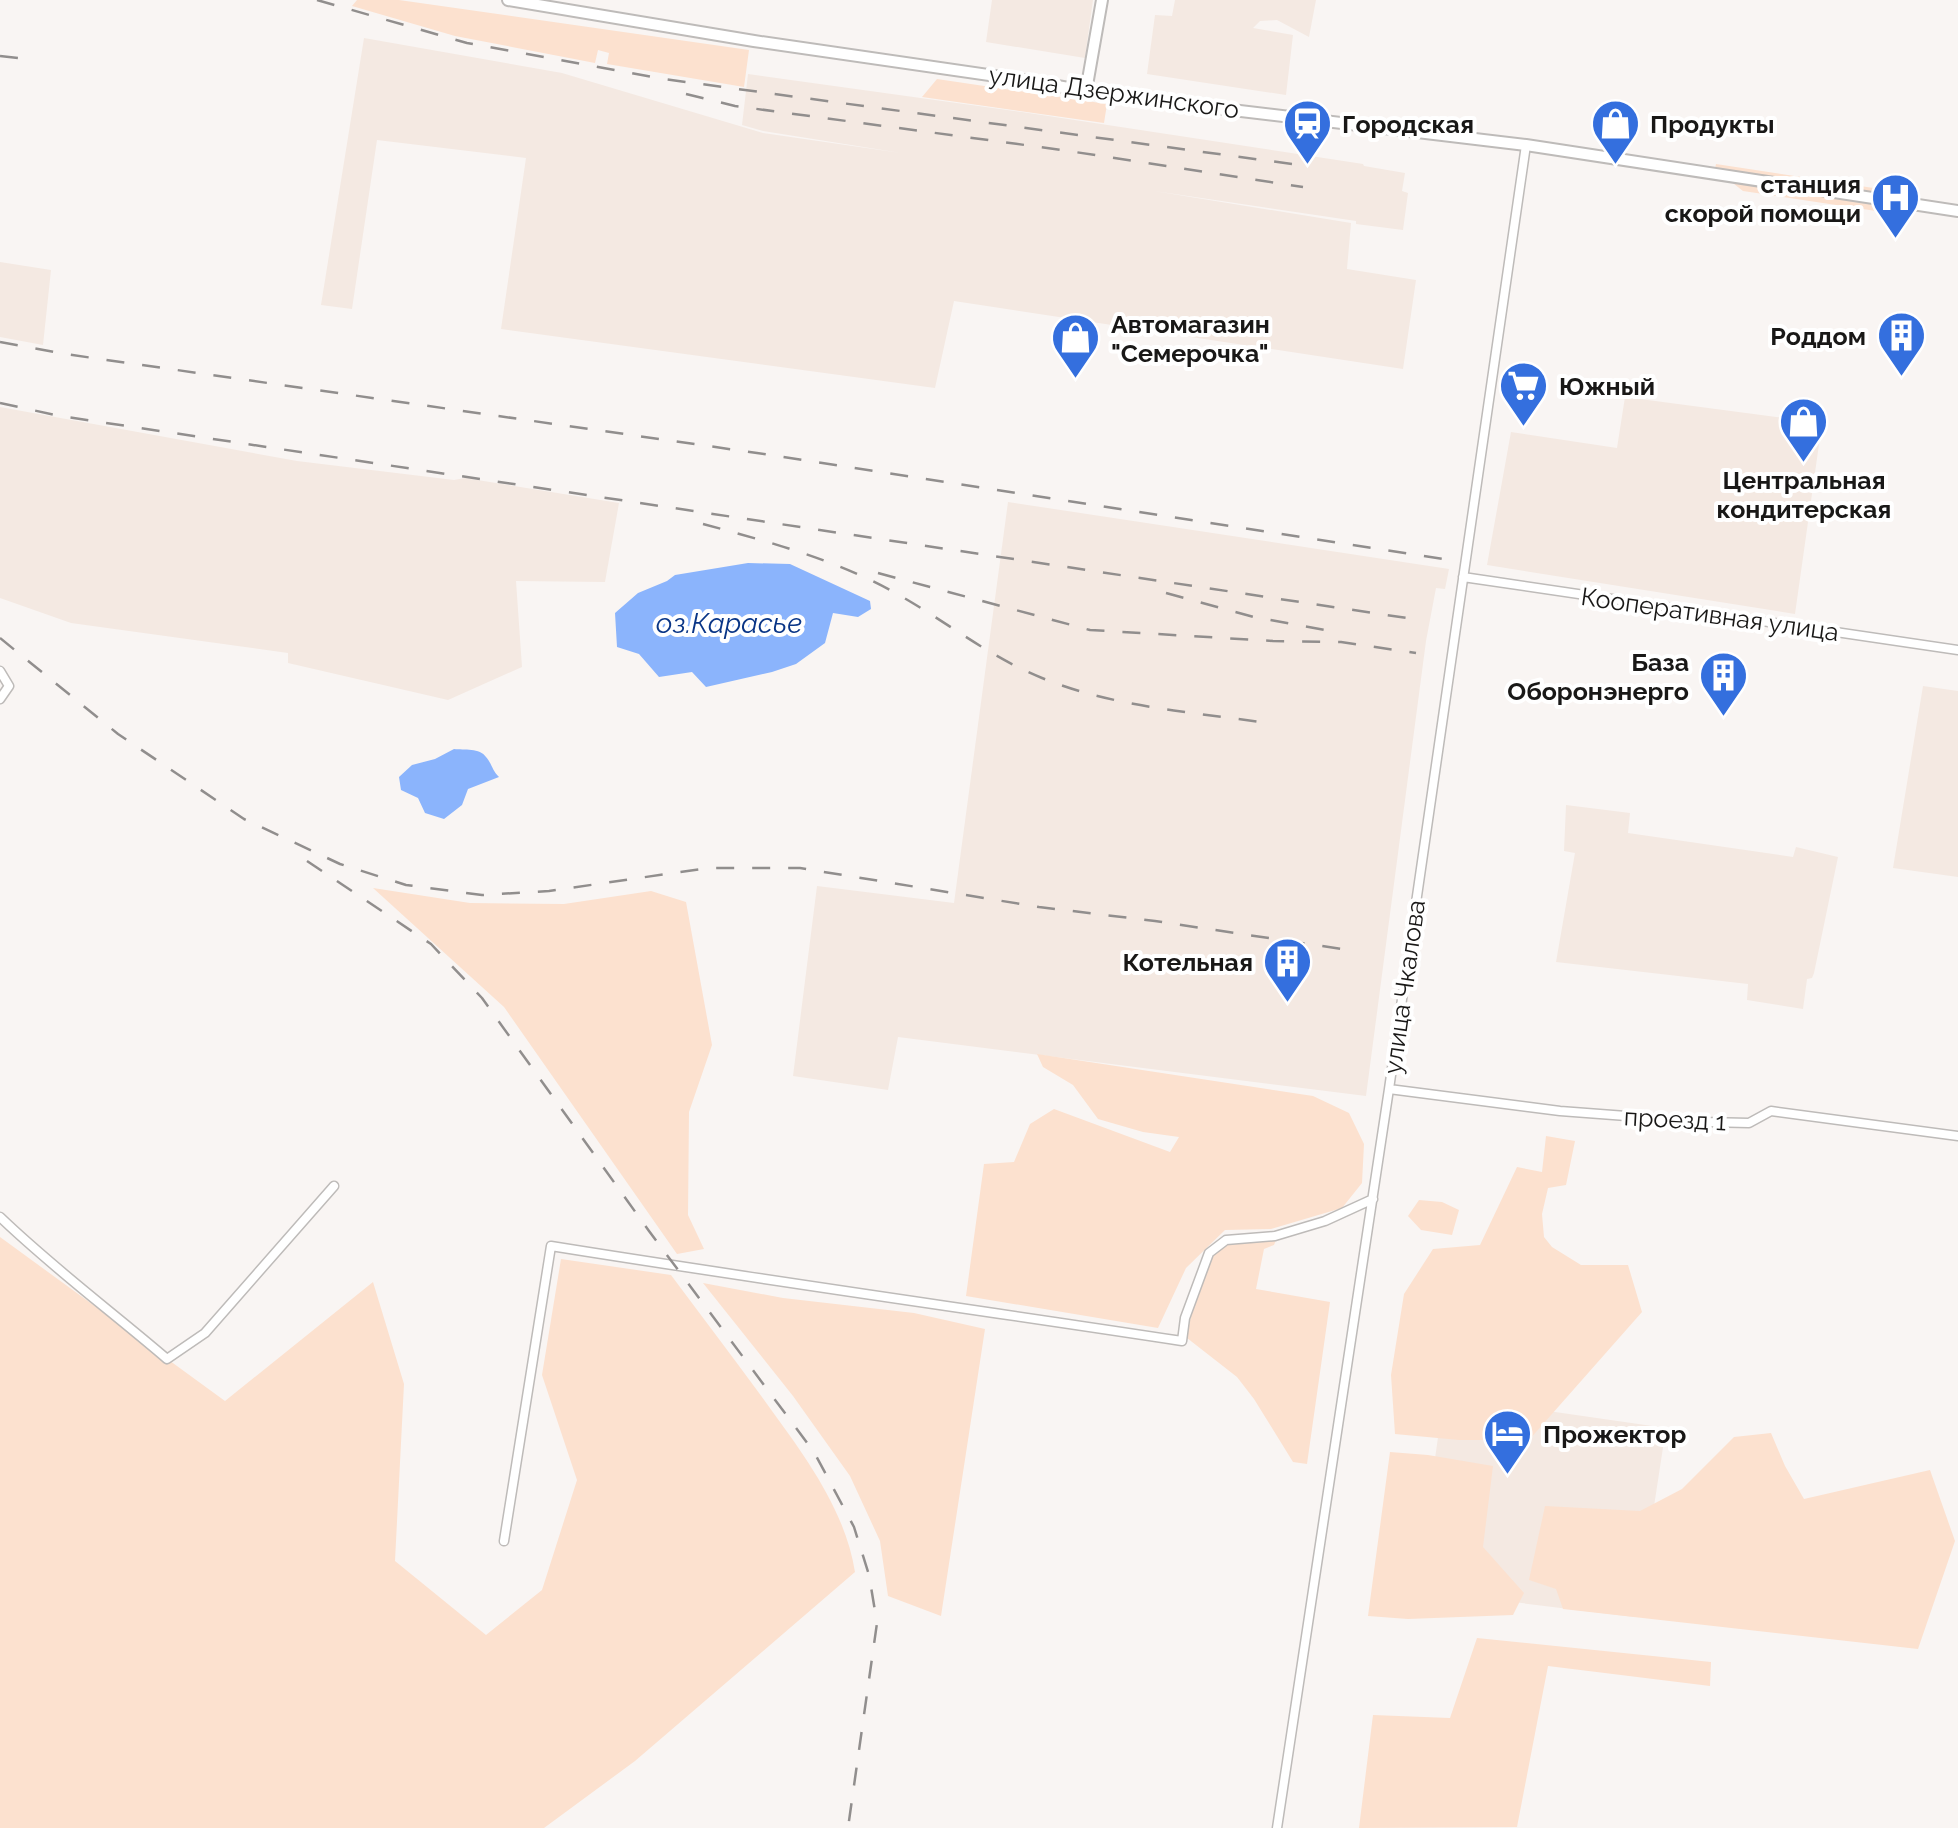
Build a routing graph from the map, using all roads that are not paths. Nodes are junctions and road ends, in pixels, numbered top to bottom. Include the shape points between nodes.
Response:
1 (508, 0) edge
2 (1102, 0) edge
3 (1086, 91) junction
4 (1526, 145) junction
5 (1958, 211) edge
6 (1463, 577) junction
7 (1958, 650) edge
8 (0, 671) edge
9 (0, 699) edge
10 (1389, 1089) junction
11 (1958, 1136) edge
12 (334, 1186) dead end
13 (1373, 1200) junction
14 (0, 1217) edge
15 (504, 1541) dead end
16 (1277, 1828) edge

1 - 3 street, улица Дзержинского
2 - 3 street
3 - 4 street, улица Дзержинского
4 - 5 street, улица Дзержинского
4 - 6 street, улица Чкалова
6 - 7 street, Кооперативная улица
6 - 10 street, улица Чкалова
8 - 9 street via 8,686
10 - 11 street, проезд 1 via 1706,1122 1749,1122 1771,1111
10 - 13 street, улица Чкалова
12 - 14 street via 205,1333 167,1359
13 - 15 street via 1276,1236 1226,1240 1209,1253 1182,1341 552,1246
13 - 16 street, улица Чкалова

